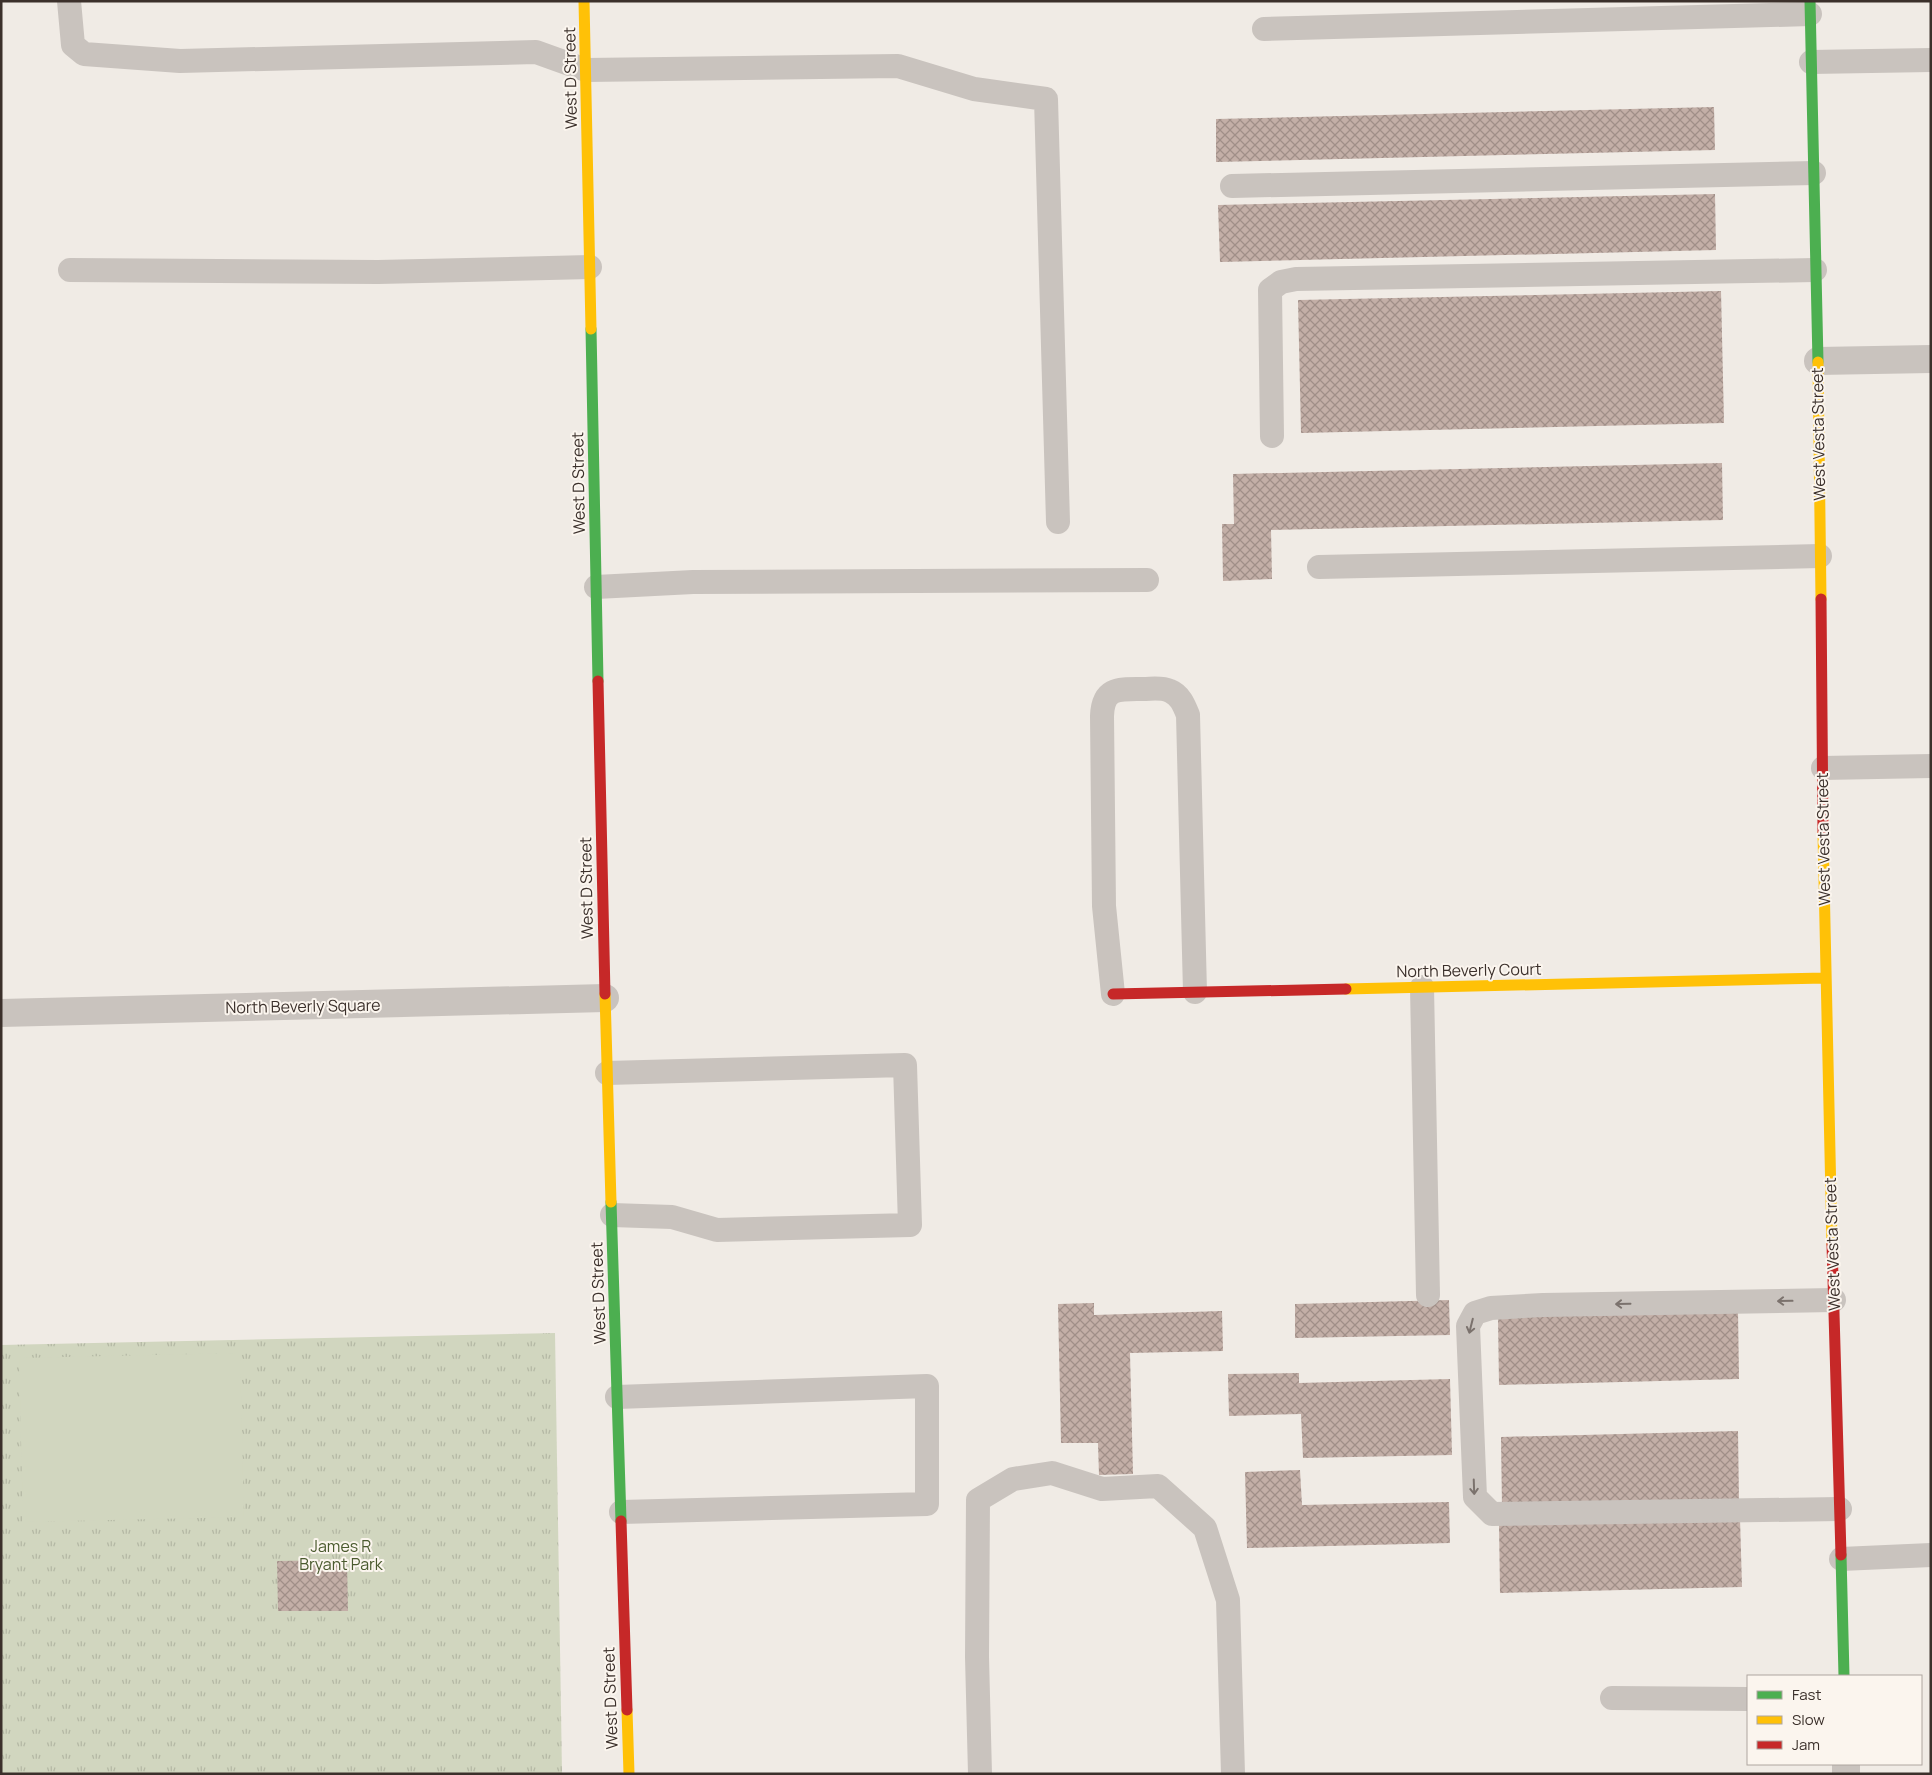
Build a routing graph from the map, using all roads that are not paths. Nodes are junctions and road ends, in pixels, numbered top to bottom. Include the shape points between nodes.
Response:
1 (69, 1) edge
2 (584, 1) edge
3 (1810, 8) edge
4 (1264, 29) dead end
5 (1931, 60) edge
6 (1811, 62) junction
7 (586, 70) junction
8 (1814, 173) junction
9 (1232, 186) dead end
10 (590, 267) junction
11 (70, 270) dead end
12 (1815, 270) junction
13 (1931, 359) edge
14 (1818, 361) junction
15 (1272, 436) dead end
16 (1058, 522) dead end
17 (1820, 556) junction
18 (1319, 567) dead end
19 (1147, 580) dead end
20 (596, 587) junction
21 (1931, 766) edge
22 (1823, 768) junction
23 (1825, 978) junction
24 (1422, 987) junction
25 (1195, 992) junction
26 (1113, 994) joint
27 (605, 998) junction
28 (1, 1013) edge
29 (607, 1073) junction
30 (612, 1215) junction
31 (1428, 1295) dead end
32 (1834, 1300) junction
33 (617, 1397) junction
34 (1840, 1509) junction
35 (621, 1512) junction
36 (1931, 1555) edge
37 (1840, 1558) junction
38 (1844, 1675) edge
39 (1612, 1698) dead end
40 (1747, 1699) edge
41 (629, 1774) edge
42 (980, 1774) edge
43 (1233, 1774) edge

1 - 7 lane via 73,45 84,54 180,61 536,52
2 - 7 street, West D Street
3 - 4 lane
3 - 6 street, West Vesta Street
5 - 6 lane
6 - 8 street, West Vesta Street
7 - 10 street, West D Street
7 - 16 lane via 898,66 974,89 1046,99
8 - 9 lane
8 - 12 street, West Vesta Street
10 - 11 lane via 378,272
10 - 20 street, West D Street
12 - 14 street, West Vesta Street
12 - 15 lane via 1296,279 1281,282 1270,290
13 - 14 street
14 - 17 street, West Vesta Street
17 - 18 lane
17 - 22 street, West Vesta Street
19 - 20 lane via 703,582
20 - 27 street, West D Street
21 - 22 lane
22 - 23 street, West Vesta Street
23 - 24 street, North Beverly Court
23 - 32 street, West Vesta Street
24 - 25 street, North Beverly Court
24 - 31 lane
25 - 26 street, North Beverly Court
25 - 26 lane via 1188,715 1178,696 1161,688 1114,691 1102,703 1104,906
27 - 28 street, North Beverly Square
27 - 29 street, West D Street
29 - 30 street, West D Street
29 - 30 lane via 905,1065 910,1225 717,1230 672,1217
30 - 33 street, West D Street
32 - 34 street, West Vesta Street
32 -> 34 lane via 1491,1308 1475,1313 1468,1326 1475,1497 1492,1514
33 - 35 street, West D Street
33 - 35 lane via 927,1386 927,1504
34 - 37 street, West Vesta Street
35 - 41 street, West D Street
36 - 37 lane
37 - 38 street, West Vesta Street
39 - 40 lane
42 - 43 lane via 978,1500 1014,1479 1052,1474 1102,1489 1158,1486 1205,1528 1228,1600

